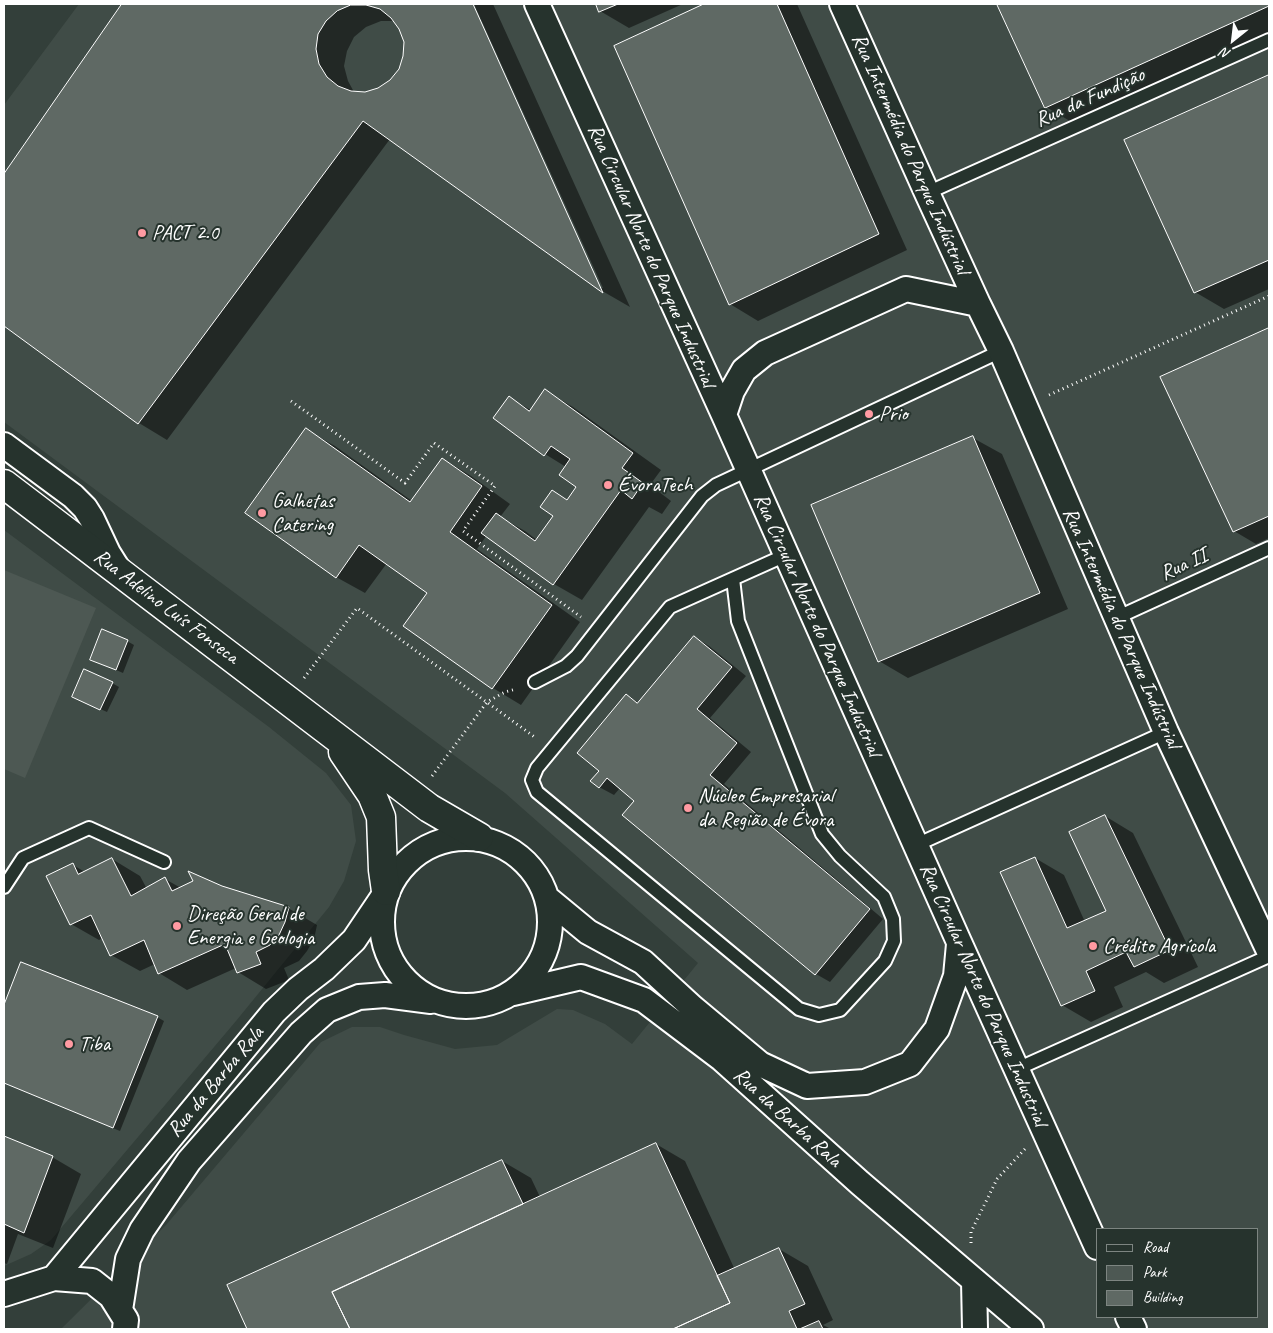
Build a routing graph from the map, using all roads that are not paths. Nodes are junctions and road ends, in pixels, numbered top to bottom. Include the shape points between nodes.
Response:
1 (537, 4) edge
2 (842, 4) edge
3 (1269, 40) edge
4 (927, 193) junction
5 (978, 304) junction
6 (1001, 351) junction
7 (724, 415) junction
8 (4, 445) edge
9 (748, 471) junction
10 (4, 484) edge
11 (1269, 548) edge
12 (786, 556) junction
13 (122, 574) junction
14 (733, 579) junction
15 (1116, 618) junction
16 (535, 682) road end
17 (328, 731) junction
18 (1166, 732) junction
19 (479, 838) junction
20 (916, 845) junction
21 (164, 862) dead end
22 (4, 888) edge
23 (386, 892) junction
24 (548, 898) junction
25 (959, 942) junction
26 (1269, 951) edge
27 (1269, 956) edge
28 (513, 993) junction
29 (438, 1002) junction
30 (1017, 1069) junction
31 (1096, 1245) edge
32 (54, 1278) junction
33 (974, 1281) junction
34 (4, 1294) edge
35 (126, 1322) edge
36 (975, 1329) edge
37 (1031, 1329) edge

1 - 7 street, Rua Circular Norte do Parque Industrial
2 - 4 street, Rua Intermédia do Parque Indústrial
3 - 4 lane, Rua da Fundição
4 - 5 street, Rua Intermédia do Parque Indústrial
5 - 6 street, Rua Intermédia do Parque Indústrial
5 - 7 street, Rua Intermédia do Parque Indústrial via 906,289 765,353 744,370
6 - 9 lane
6 - 15 street, Rua Intermédia do Parque Indústrial
7 - 9 street, Rua Circular Norte do Parque Industrial
8 - 13 street via 85,508
9 - 12 street, Rua Circular Norte do Parque Industrial
9 - 16 lane via 716,485 702,496 577,656 566,666
10 - 13 street, Rua Adelino Luís Fonseca
11 - 15 lane, Rua II
12 - 14 lane
12 - 20 street, Rua Circular Norte do Parque Industrial
13 - 17 street, Rua Adelino Luís Fonseca
14 - 14 lane via 670,608 537,768 532,780 537,792 800,1009 819,1015 840,1010 885,961 894,941 893,919 884,897 840,856 822,834 738,622
15 - 18 street, Rua Intermédia do Parque Indústrial
17 - 19 street, Rua Adelino Luís Fonseca via 429,808
17 - 23 street, Rua Adelino Luís Fonseca via 372,795 381,817
18 - 20 lane
18 - 26 street, Rua Intermédia do Parque Indústrial
19 - 23 street via 446,839 420,850 402,866
19 - 24 street via 507,847 530,866
20 - 25 street, Rua Circular Norte do Parque Industrial
21 - 22 lane via 89,828 23,858
23 - 29 street via 382,906 382,934 391,962 412,987
23 - 32 street, Rua da Barba Rala via 354,940 274,1012
24 - 25 street via 588,932 643,962 760,1064 807,1086 866,1082 910,1064 938,1029 956,976
24 - 28 street via 550,932 547,949 533,974
25 - 30 street, Rua Circular Norte do Parque Industrial
27 - 30 lane
28 - 29 street via 486,1004 467,1007
28 - 33 street, Rua da Barba Rala via 581,977 644,1000 722,1059
29 - 35 street, Rua da Barba Rala via 385,995 358,997 327,1010 301,1033 189,1160 142,1230 128,1259
30 - 31 street, Rua Circular Norte do Parque Industrial
32 - 34 street
32 - 35 street via 92,1281 111,1296
33 - 36 street
33 - 37 street, Rua da Barba Rala

